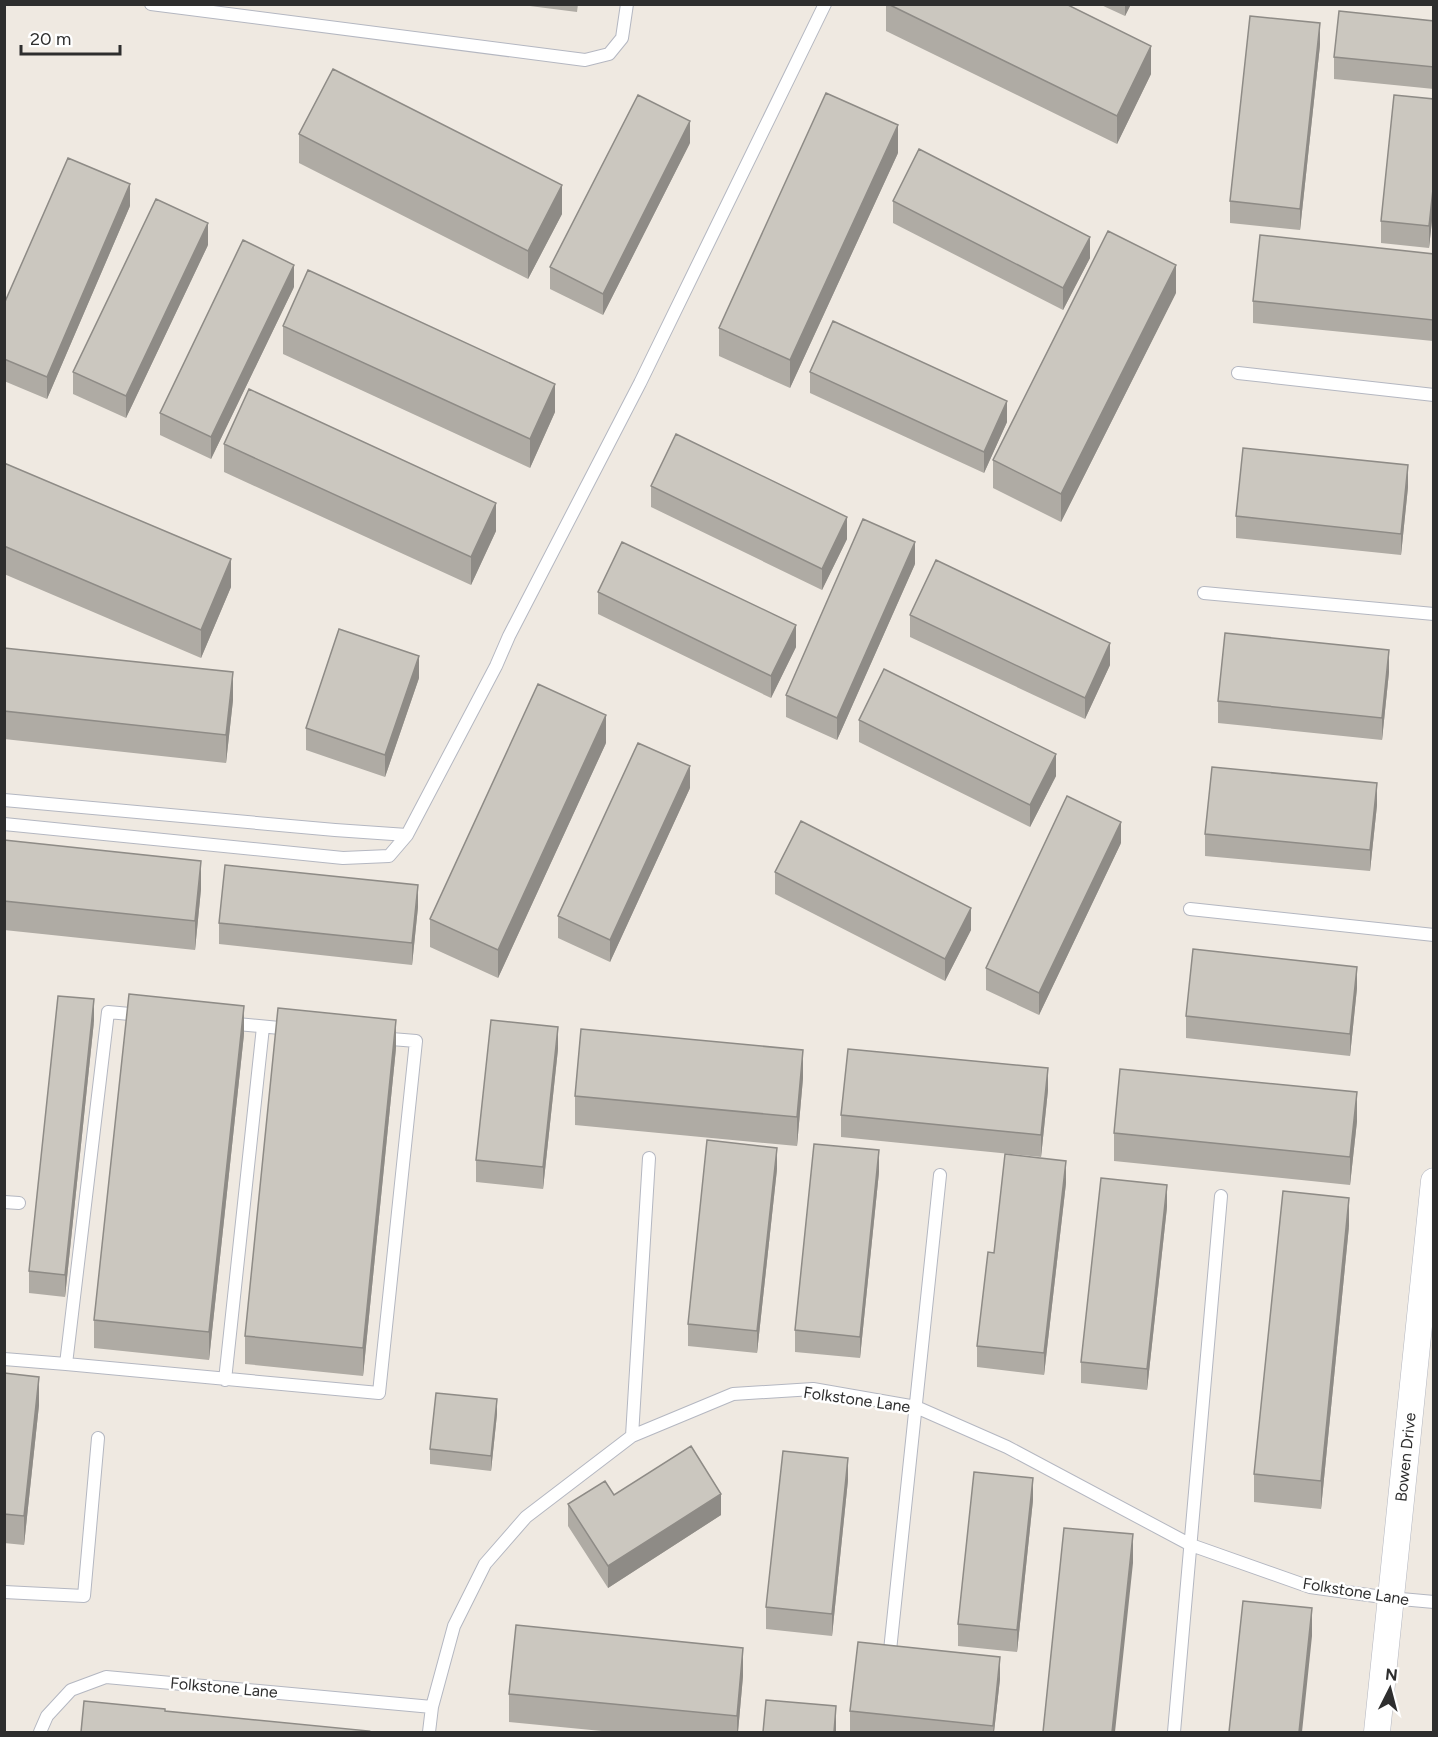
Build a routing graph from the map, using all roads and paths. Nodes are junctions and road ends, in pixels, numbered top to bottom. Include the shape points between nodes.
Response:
1 (151, 4) edge
2 (627, 4) edge
3 (825, 4) edge
4 (226, 9) edge
5 (1238, 373) dead end
6 (1434, 395) edge
7 (1204, 593) dead end
8 (1434, 614) edge
9 (4, 800) edge
10 (4, 824) edge
11 (407, 834) junction
12 (1190, 909) dead end
13 (1434, 935) edge
14 (156, 1017) edge
15 (215, 1022) edge
16 (263, 1027) junction
17 (298, 1030) edge
18 (369, 1037) edge
19 (649, 1158) dead end
20 (940, 1175) dead end
21 (1434, 1181) edge
22 (1221, 1196) dead end
23 (4, 1202) edge
24 (19, 1203) dead end
25 (4, 1359) edge
26 (66, 1364) junction
27 (225, 1380) junction
28 (916, 1407) junction
29 (632, 1437) junction
30 (98, 1438) dead end
31 (1191, 1545) junction
32 (4, 1592) edge
33 (1390, 1598) junction
34 (1434, 1602) edge
35 (889, 1661) edge
36 (432, 1707) junction
37 (40, 1732) edge
38 (429, 1732) edge
39 (1174, 1732) edge
40 (1377, 1732) edge

1 - 4 lane
2 - 4 lane via 622,39 609,54 585,60
3 - 11 lane via 640,383
5 - 6 lane
7 - 8 lane
9 - 11 lane
10 - 11 lane via 344,858 389,856
12 - 13 lane
14 - 26 lane via 108,1012
15 - 16 lane
16 - 17 lane
16 - 27 lane
18 - 27 lane via 416,1041 379,1393
19 - 29 lane
20 - 28 lane
21 - 33 street, Bowen Drive
22 - 31 lane
23 - 24 lane
25 - 26 lane
26 - 27 lane
28 - 29 lane, Folkstone Lane via 813,1389 733,1394
28 - 31 lane, Folkstone Lane via 1007,1447
28 - 35 lane
29 - 36 lane, Folkstone Lane via 526,1517 485,1564 454,1626
30 - 32 lane via 84,1596
31 - 33 lane, Folkstone Lane via 1310,1587
31 - 39 lane
33 - 34 lane, Folkstone Lane
33 - 40 street, Bowen Drive
36 - 37 lane, Folkstone Lane via 105,1677 70,1690 47,1716
36 - 38 lane, Folkstone Lane

